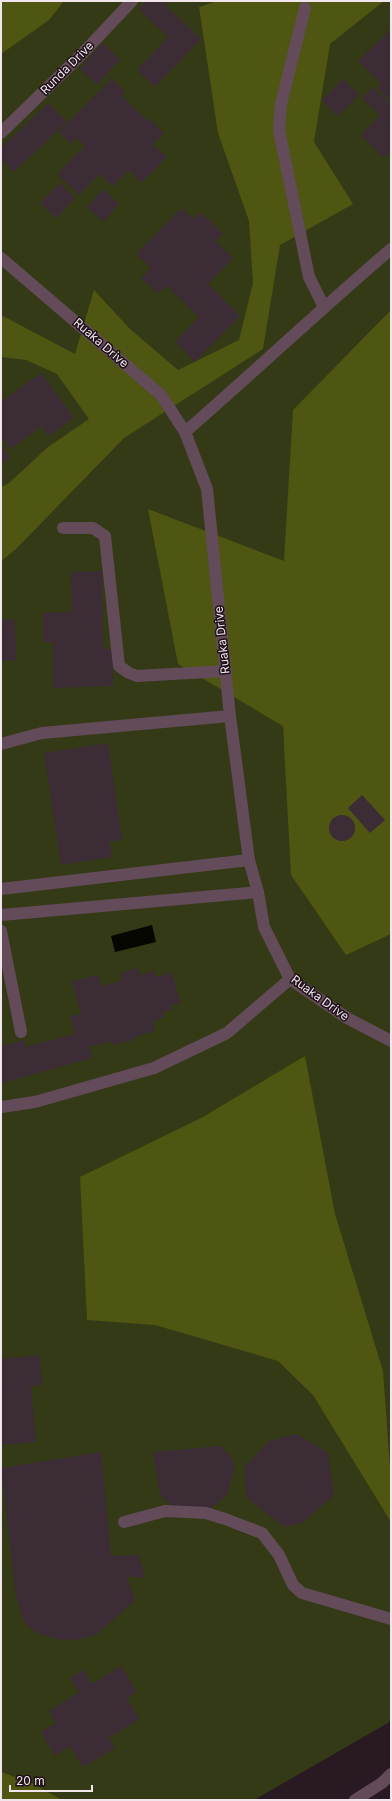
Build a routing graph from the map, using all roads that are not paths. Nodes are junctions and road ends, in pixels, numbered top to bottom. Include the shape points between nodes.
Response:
1 (132, 1) edge
2 (305, 8) dead end
3 (1, 133) edge
4 (391, 249) edge
5 (1, 258) edge
6 (324, 308) junction
7 (185, 432) junction
8 (63, 528) dead end
9 (226, 671) junction
10 (230, 716) junction
11 (1, 744) edge
12 (249, 860) junction
13 (1, 889) edge
14 (258, 892) junction
15 (1, 915) edge
16 (1, 931) edge
17 (290, 979) junction
18 (21, 1032) dead end
19 (391, 1041) edge
20 (1, 1107) edge
21 (124, 1522) dead end
22 (391, 1619) edge
23 (391, 1774) edge
24 (355, 1800) edge

1 - 3 street, Runda Drive
2 - 6 street via 281,104 280,130 309,277
4 - 6 street
5 - 7 street, Ruaka Drive via 161,395
6 - 7 street
7 - 9 street, Ruaka Drive via 207,489
8 - 9 street via 93,528 105,536 119,666 137,676
9 - 10 street, Ruaka Drive
10 - 11 street via 42,733
10 - 12 street, Ruaka Drive
12 - 13 street
12 - 14 street, Ruaka Drive
14 - 15 street
14 - 17 street, Ruaka Drive via 264,927
16 - 18 street
17 - 19 street, Ruaka Drive via 347,1018
17 - 20 street via 227,1033 154,1068 35,1102
21 - 22 street via 165,1511 206,1513 226,1519 262,1533 279,1555 293,1585 302,1593
23 - 24 street via 382,1783

